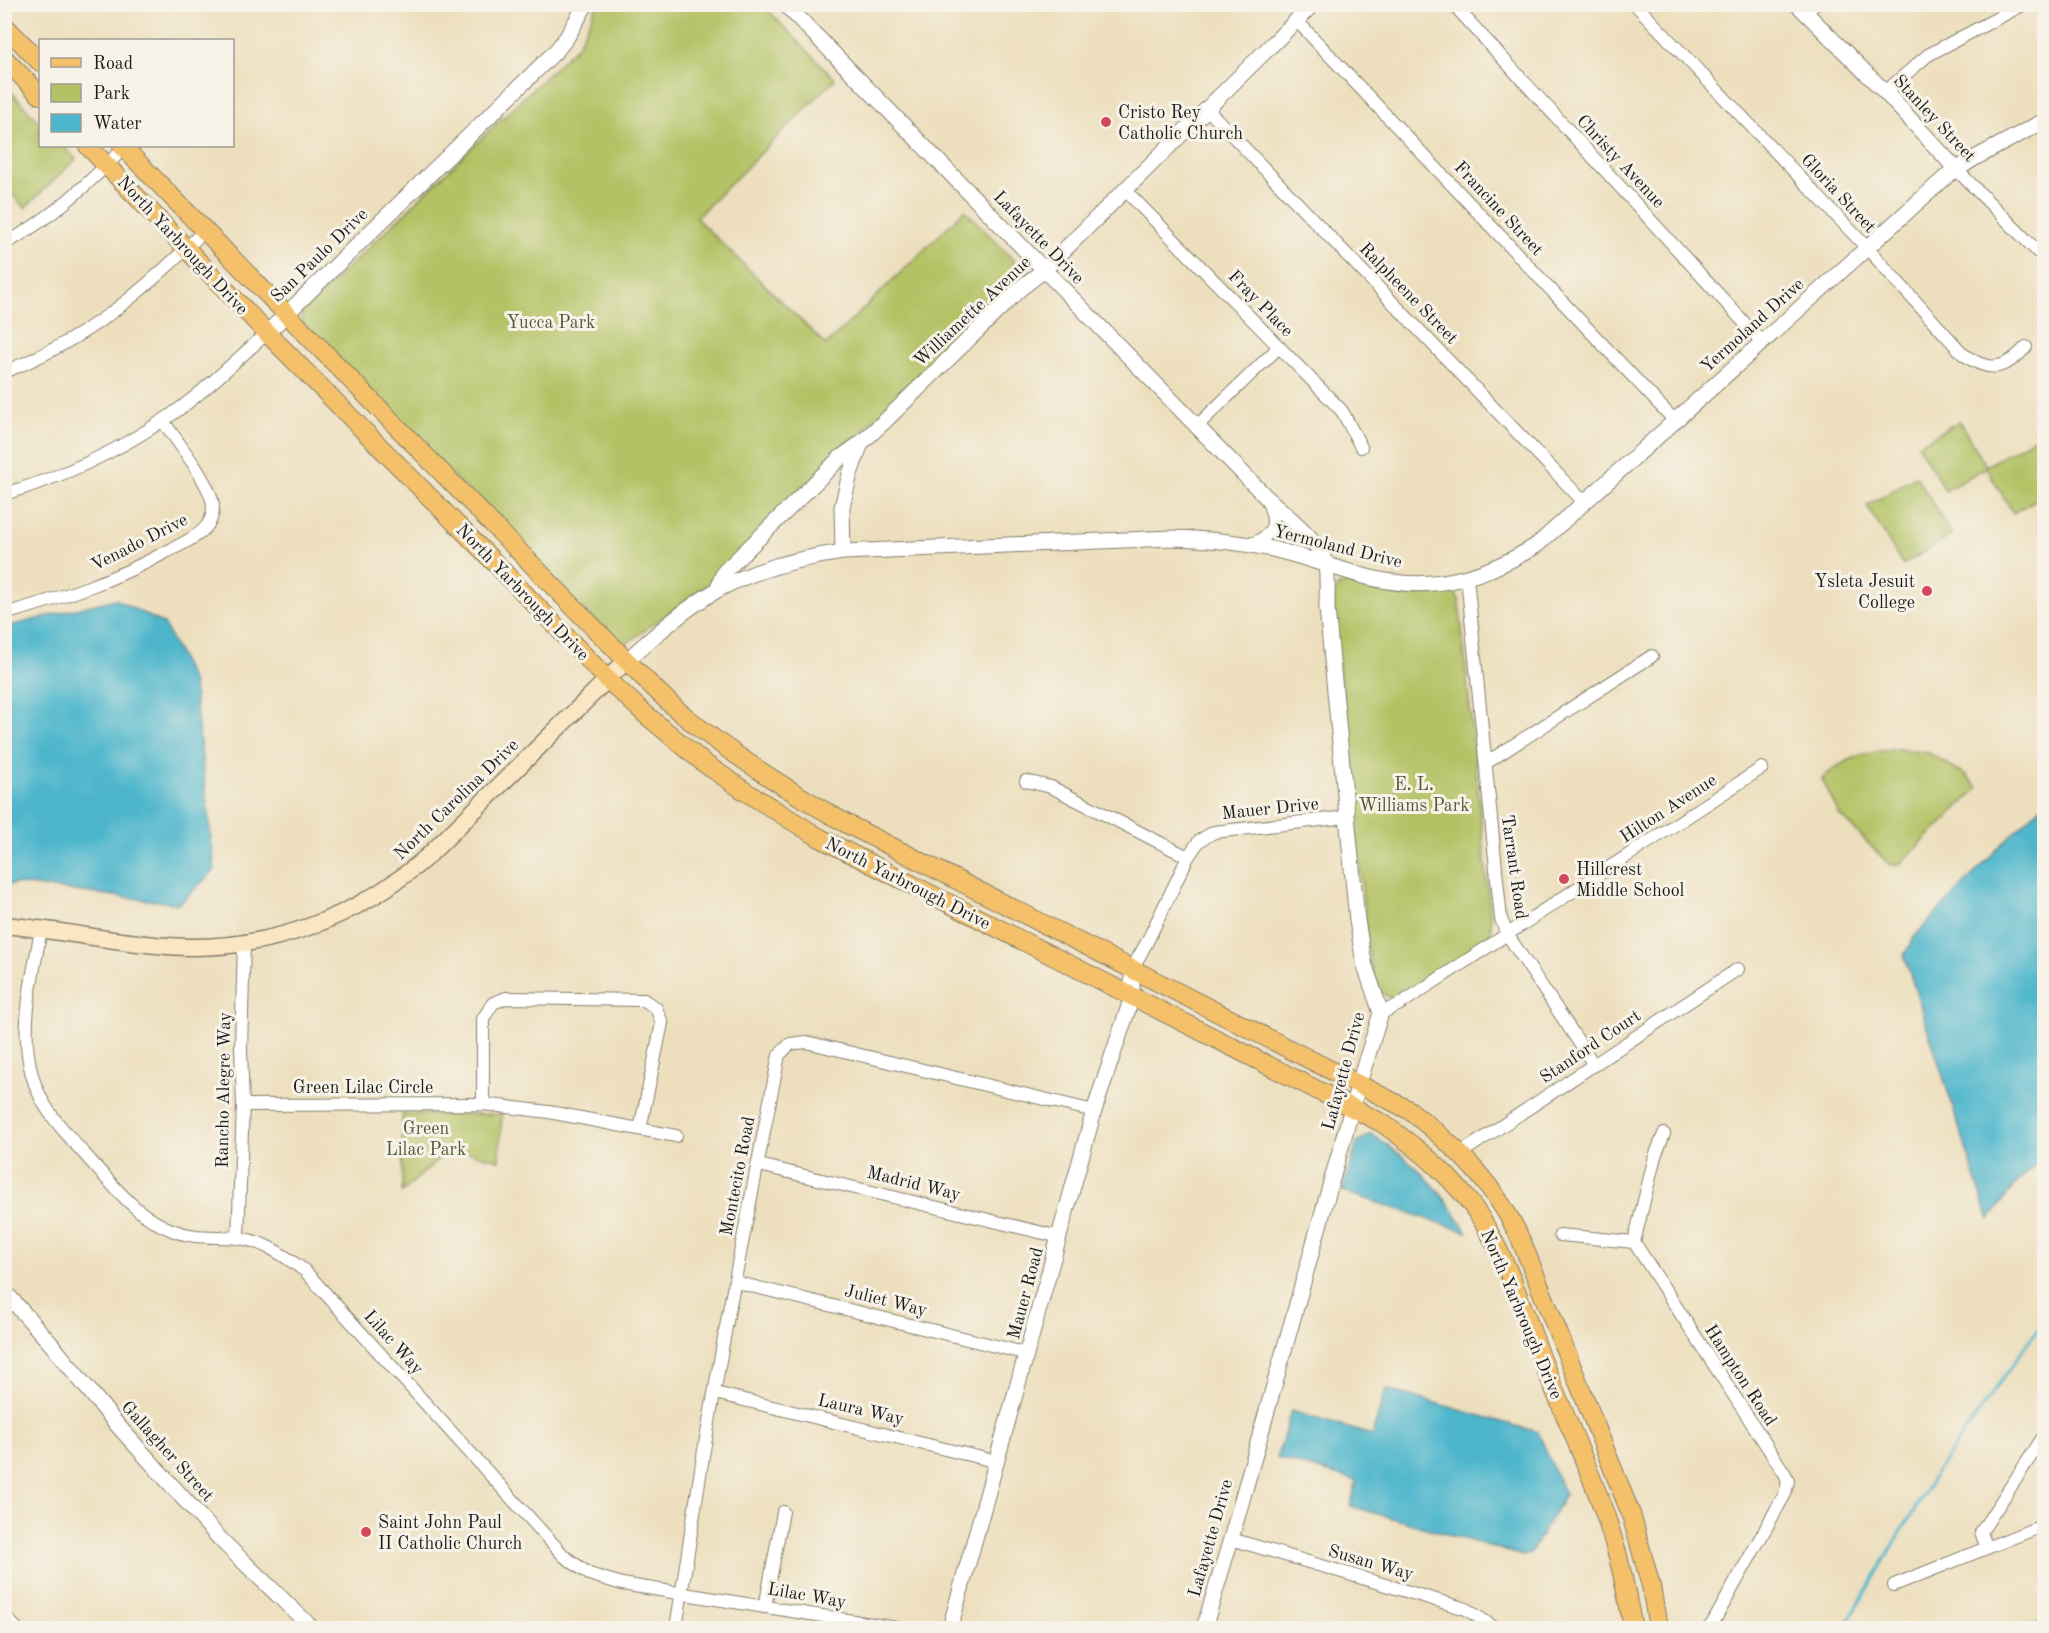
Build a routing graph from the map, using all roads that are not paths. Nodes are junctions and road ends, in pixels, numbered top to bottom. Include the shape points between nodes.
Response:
1 (586, 4) edge
2 (1314, 4) edge
3 (1453, 4) edge
4 (1635, 4) edge
5 (2024, 4) edge
6 (790, 6) edge
7 (1806, 7) edge
8 (1297, 21) junction
9 (4, 25) edge
10 (4, 58) edge
11 (39, 61) edge
12 (1885, 92) junction
13 (39, 94) edge
14 (1207, 109) junction
15 (2044, 122) edge
16 (89, 147) edge
17 (123, 147) edge
18 (125, 147) edge
19 (107, 165) junction
20 (1956, 169) junction
21 (1125, 190) junction
22 (204, 231) junction
23 (4, 244) edge
24 (1867, 248) junction
25 (186, 249) junction
26 (2044, 256) edge
27 (1044, 270) junction
28 (287, 314) junction
29 (267, 333) junction
30 (1762, 342) junction
31 (1279, 347) junction
32 (2026, 347) dead end
33 (4, 372) edge
34 (374, 403) junction
35 (163, 421) junction
36 (1675, 421) junction
37 (354, 422) junction
38 (1197, 426) junction
39 (861, 443) junction
40 (1361, 447) dead end
41 (4, 494) edge
42 (1266, 497) junction
43 (1584, 502) junction
44 (1251, 544) junction
45 (843, 552) junction
46 (1326, 564) junction
47 (1467, 577) junction
48 (717, 590) junction
49 (4, 614) edge
50 (1652, 656) dead end
51 (627, 660) junction
52 (607, 679) junction
53 (1486, 763) junction
54 (754, 768) junction
55 (1762, 768) dead end
56 (1026, 781) dead end
57 (740, 788) junction
58 (1347, 817) junction
59 (1188, 856) junction
60 (4, 925) edge
61 (41, 928) junction
62 (1507, 934) junction
63 (244, 944) junction
64 (1132, 969) junction
65 (1738, 969) dead end
66 (1132, 997) junction
67 (1381, 1013) junction
68 (1594, 1065) junction
69 (1359, 1083) junction
70 (483, 1104) junction
71 (243, 1105) junction
72 (1353, 1108) junction
73 (1094, 1111) junction
74 (640, 1129) junction
75 (1664, 1134) dead end
76 (676, 1136) dead end
77 (1461, 1154) junction
78 (759, 1165) junction
79 (1560, 1235) dead end
80 (238, 1238) junction
81 (1060, 1238) junction
82 (1634, 1242) junction
83 (735, 1282) junction
84 (4, 1291) edge
85 (1028, 1354) junction
86 (715, 1393) junction
87 (2044, 1436) edge
88 (998, 1462) junction
89 (783, 1512) dead end
90 (2044, 1525) edge
91 (1231, 1539) junction
92 (1987, 1548) junction
93 (1894, 1585) dead end
94 (681, 1593) junction
95 (765, 1606) junction
96 (4, 1616) edge
97 (16, 1629) edge
98 (312, 1629) edge
99 (676, 1629) edge
100 (897, 1629) edge
101 (950, 1629) edge
102 (1204, 1629) edge
103 (1495, 1629) edge
104 (1633, 1629) edge
105 (1658, 1629) edge
106 (1710, 1629) edge

1 - 28 street, San Paulo Drive via 555,51
2 - 8 street, Williamette Avenue
3 - 30 street, Christy Avenue
4 - 24 street, Gloria Street
5 - 12 street via 1928,55
6 - 27 street, Lafayette Drive
7 - 12 street, Stanley Street
8 - 14 street, Williamette Avenue
8 - 36 street, Francine Street
9 - 11 main road
10 - 13 main road
12 - 20 street, Stanley Street
14 - 21 street, Williamette Avenue
14 - 43 street, Ralpheene Street
15 - 20 street, Yermoland Drive
16 - 19 main road, North Yarbrough Drive
17 - 19 street
18 - 22 main road, North Yarbrough Drive
19 - 23 street via 43,221
19 - 25 main road, North Yarbrough Drive
20 - 24 street, Yermoland Drive
20 - 26 street, Stanley Street
21 - 27 street, Williamette Avenue
21 - 31 street, Fray Place
22 - 25 street
22 - 28 main road, North Yarbrough Drive
24 - 30 street, Yermoland Drive
24 - 32 street, Gloria Street via 1951,343 1971,360 2004,366
25 - 29 main road, North Yarbrough Drive
25 - 33 street via 141,291 98,323 32,361
27 - 38 street, Lafayette Drive
27 - 39 street, Williamette Avenue
28 - 29 street, San Paulo Drive
28 - 34 main road, North Yarbrough Drive
29 - 35 street, San Paulo Drive
29 - 37 main road, North Yarbrough Drive
30 - 36 street, Yermoland Drive
31 - 38 street
31 - 40 street, Fray Place via 1342,411
34 - 37 main road
34 - 51 main road, North Yarbrough Drive
35 - 41 street, San Paulo Drive via 78,467
35 - 49 street, Venado Drive via 212,495 211,516 204,529 158,557 101,583
36 - 43 street, Yermoland Drive
37 - 52 main road, North Yarbrough Drive
38 - 42 street, Lafayette Drive
39 - 45 street, Williamette Avenue via 842,507
39 - 48 street, Williamette Avenue via 724,572
42 - 44 street via 1274,517 1272,528
42 - 46 street, Lafayette Drive via 1318,548
43 - 47 street, Yermoland Drive via 1537,545 1497,568
44 - 45 street, Yermoland Drive via 1171,538
44 - 46 street, Yermoland Drive
45 - 48 street, Yermoland Drive via 776,566
46 - 47 street, Yermoland Drive via 1409,584
46 - 58 street, Lafayette Drive
47 - 53 street, Tarrant Road
48 - 51 street, Williamette Avenue
50 - 53 street
51 - 52 main road, North Carolina Drive
51 - 54 main road, North Yarbrough Drive via 681,713
52 - 57 main road, North Yarbrough Drive via 674,739
52 - 63 main road, North Carolina Drive via 408,873 360,904 311,927
53 - 62 street, Tarrant Road via 1500,910
54 - 57 main road
54 - 64 main road, North Yarbrough Drive via 847,824
55 - 62 street, Hilton Avenue
56 - 59 street via 1051,787
57 - 66 main road, North Yarbrough Drive via 820,838
58 - 59 street, Mauer Drive via 1214,832 1199,841
58 - 67 street, Lafayette Drive via 1364,963
59 - 64 street, Mauer Drive
60 - 61 main road, North Carolina Drive
61 - 63 main road, North Carolina Drive via 166,946
61 - 80 street, Lilac Way via 26,1029 30,1066 45,1105 61,1128 142,1214 187,1235
62 - 67 street, Hilton Avenue
62 - 68 street, Tarrant Road
63 - 71 street, Rancho Alegre Way
64 - 66 street, Mauer Road
64 - 69 main road, North Yarbrough Drive
65 - 68 street, Stanford Court
66 - 72 main road, North Yarbrough Drive
66 - 73 street, Mauer Road
67 - 69 street, Lafayette Drive
68 - 77 street, Stanford Court
69 - 72 street, Lafayette Drive
69 - 77 main road, North Yarbrough Drive via 1409,1110
70 - 71 street, Green Lilac Circle
70 - 74 street, Green Lilac Circle
70 - 74 street via 483,1019 493,1004 506,998 644,1000 657,1008 662,1023
71 - 80 street, Rancho Alegre Way
72 - 91 street, Lafayette Drive
72 - 104 main road, North Yarbrough Drive via 1382,1123 1429,1158 1463,1194 1499,1251 1602,1508 1617,1553
73 - 78 street, Montecito Road via 798,1042 786,1047 777,1060
73 - 81 street, Mauer Road
74 - 76 street, Green Lilac Circle
75 - 82 street
77 - 105 main road, North Yarbrough Drive via 1494,1192 1523,1245 1631,1514 1649,1577
78 - 81 street, Madrid Way
78 - 83 street, Montecito Road
79 - 82 street
80 - 94 street, Lilac Way via 269,1247 305,1271 576,1566 603,1579
81 - 85 street, Mauer Road
82 - 106 street, Hampton Road via 1788,1481 1774,1515
83 - 85 street, Juliet Way
83 - 86 street, Montecito Road
84 - 98 street, Gallagher Street via 221,1540
85 - 88 street, Mauer Road
86 - 88 street, Laura Way
86 - 94 street, Montecito Road
87 - 92 street via 1981,1532
88 - 101 street, Mauer Road
89 - 95 street
90 - 92 street
91 - 102 street, Lafayette Drive
91 - 103 street, Susan Way via 1466,1609
92 - 93 street
94 - 95 street, Lilac Way
94 - 99 street, Montecito Road
95 - 100 street, Lilac Way
96 - 97 street

